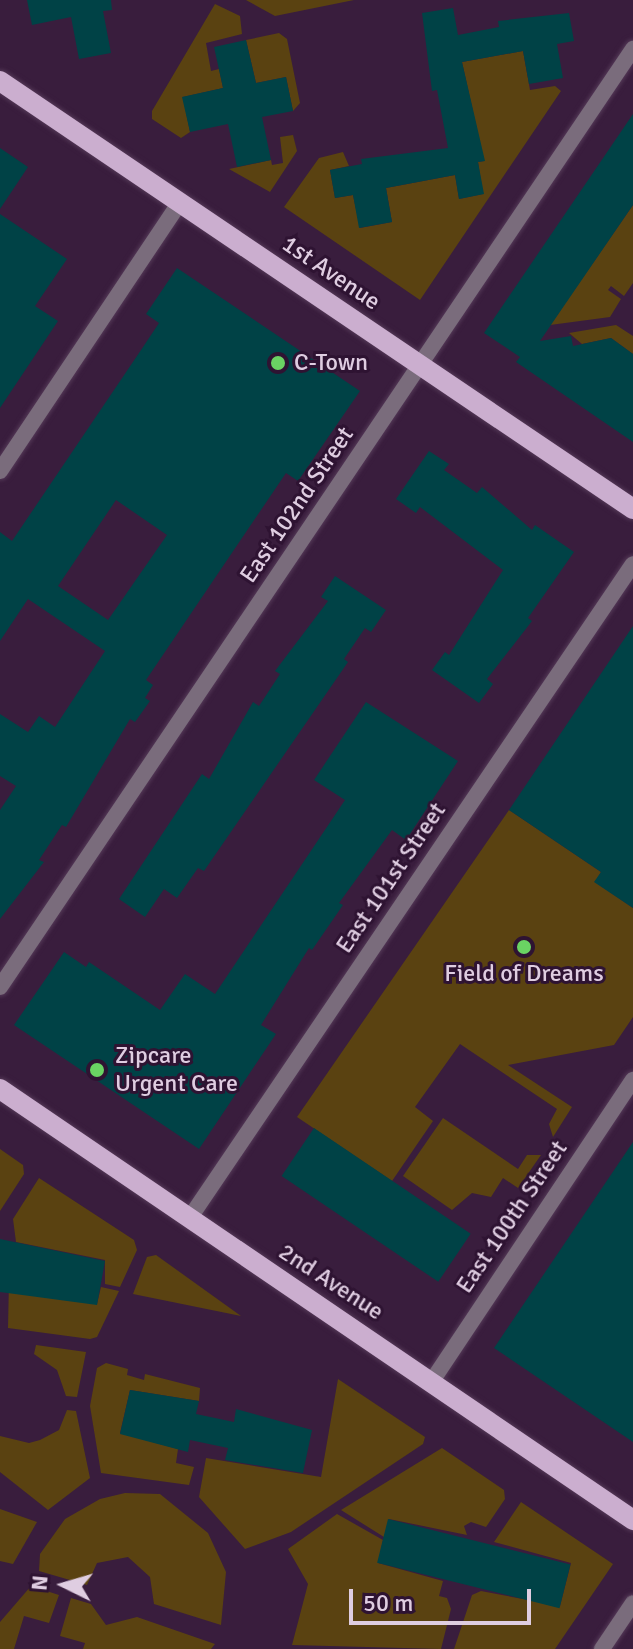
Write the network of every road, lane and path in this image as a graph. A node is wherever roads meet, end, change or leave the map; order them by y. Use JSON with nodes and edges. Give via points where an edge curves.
{"nodes":[{"id":1,"x":633,"y":49,"type":"edge"},
{"id":2,"x":0,"y":81,"type":"edge"},
{"id":3,"x":180,"y":202,"type":"junction"},
{"id":4,"x":421,"y":364,"type":"junction"},
{"id":5,"x":0,"y":471,"type":"edge"},
{"id":6,"x":633,"y":509,"type":"edge"},
{"id":7,"x":633,"y":564,"type":"edge"},
{"id":8,"x":0,"y":987,"type":"edge"},
{"id":9,"x":633,"y":1080,"type":"edge"},
{"id":10,"x":0,"y":1089,"type":"edge"},
{"id":11,"x":189,"y":1219,"type":"junction"},
{"id":12,"x":432,"y":1381,"type":"junction"},
{"id":13,"x":633,"y":1520,"type":"edge"},
{"id":14,"x":633,"y":1603,"type":"edge"},
{"id":15,"x":602,"y":1649,"type":"edge"}],
"edges":[{"from":1,"to":4,"type":"street","name":"East 102nd Street"},
{"from":2,"to":3,"type":"main road","name":"1st Avenue"},
{"from":3,"to":4,"type":"main road","name":"1st Avenue"},
{"from":3,"to":5,"type":"street"},
{"from":4,"to":6,"type":"main road","name":"1st Avenue"},
{"from":4,"to":8,"type":"street","name":"East 102nd Street"},
{"from":7,"to":11,"type":"street","name":"East 101st Street"},
{"from":9,"to":12,"type":"street","name":"East 100th Street"},
{"from":10,"to":11,"type":"main road","name":"2nd Avenue"},
{"from":11,"to":12,"type":"main road","name":"2nd Avenue"},
{"from":12,"to":13,"type":"main road","name":"2nd Avenue"},
{"from":14,"to":15,"type":"street"}]}
